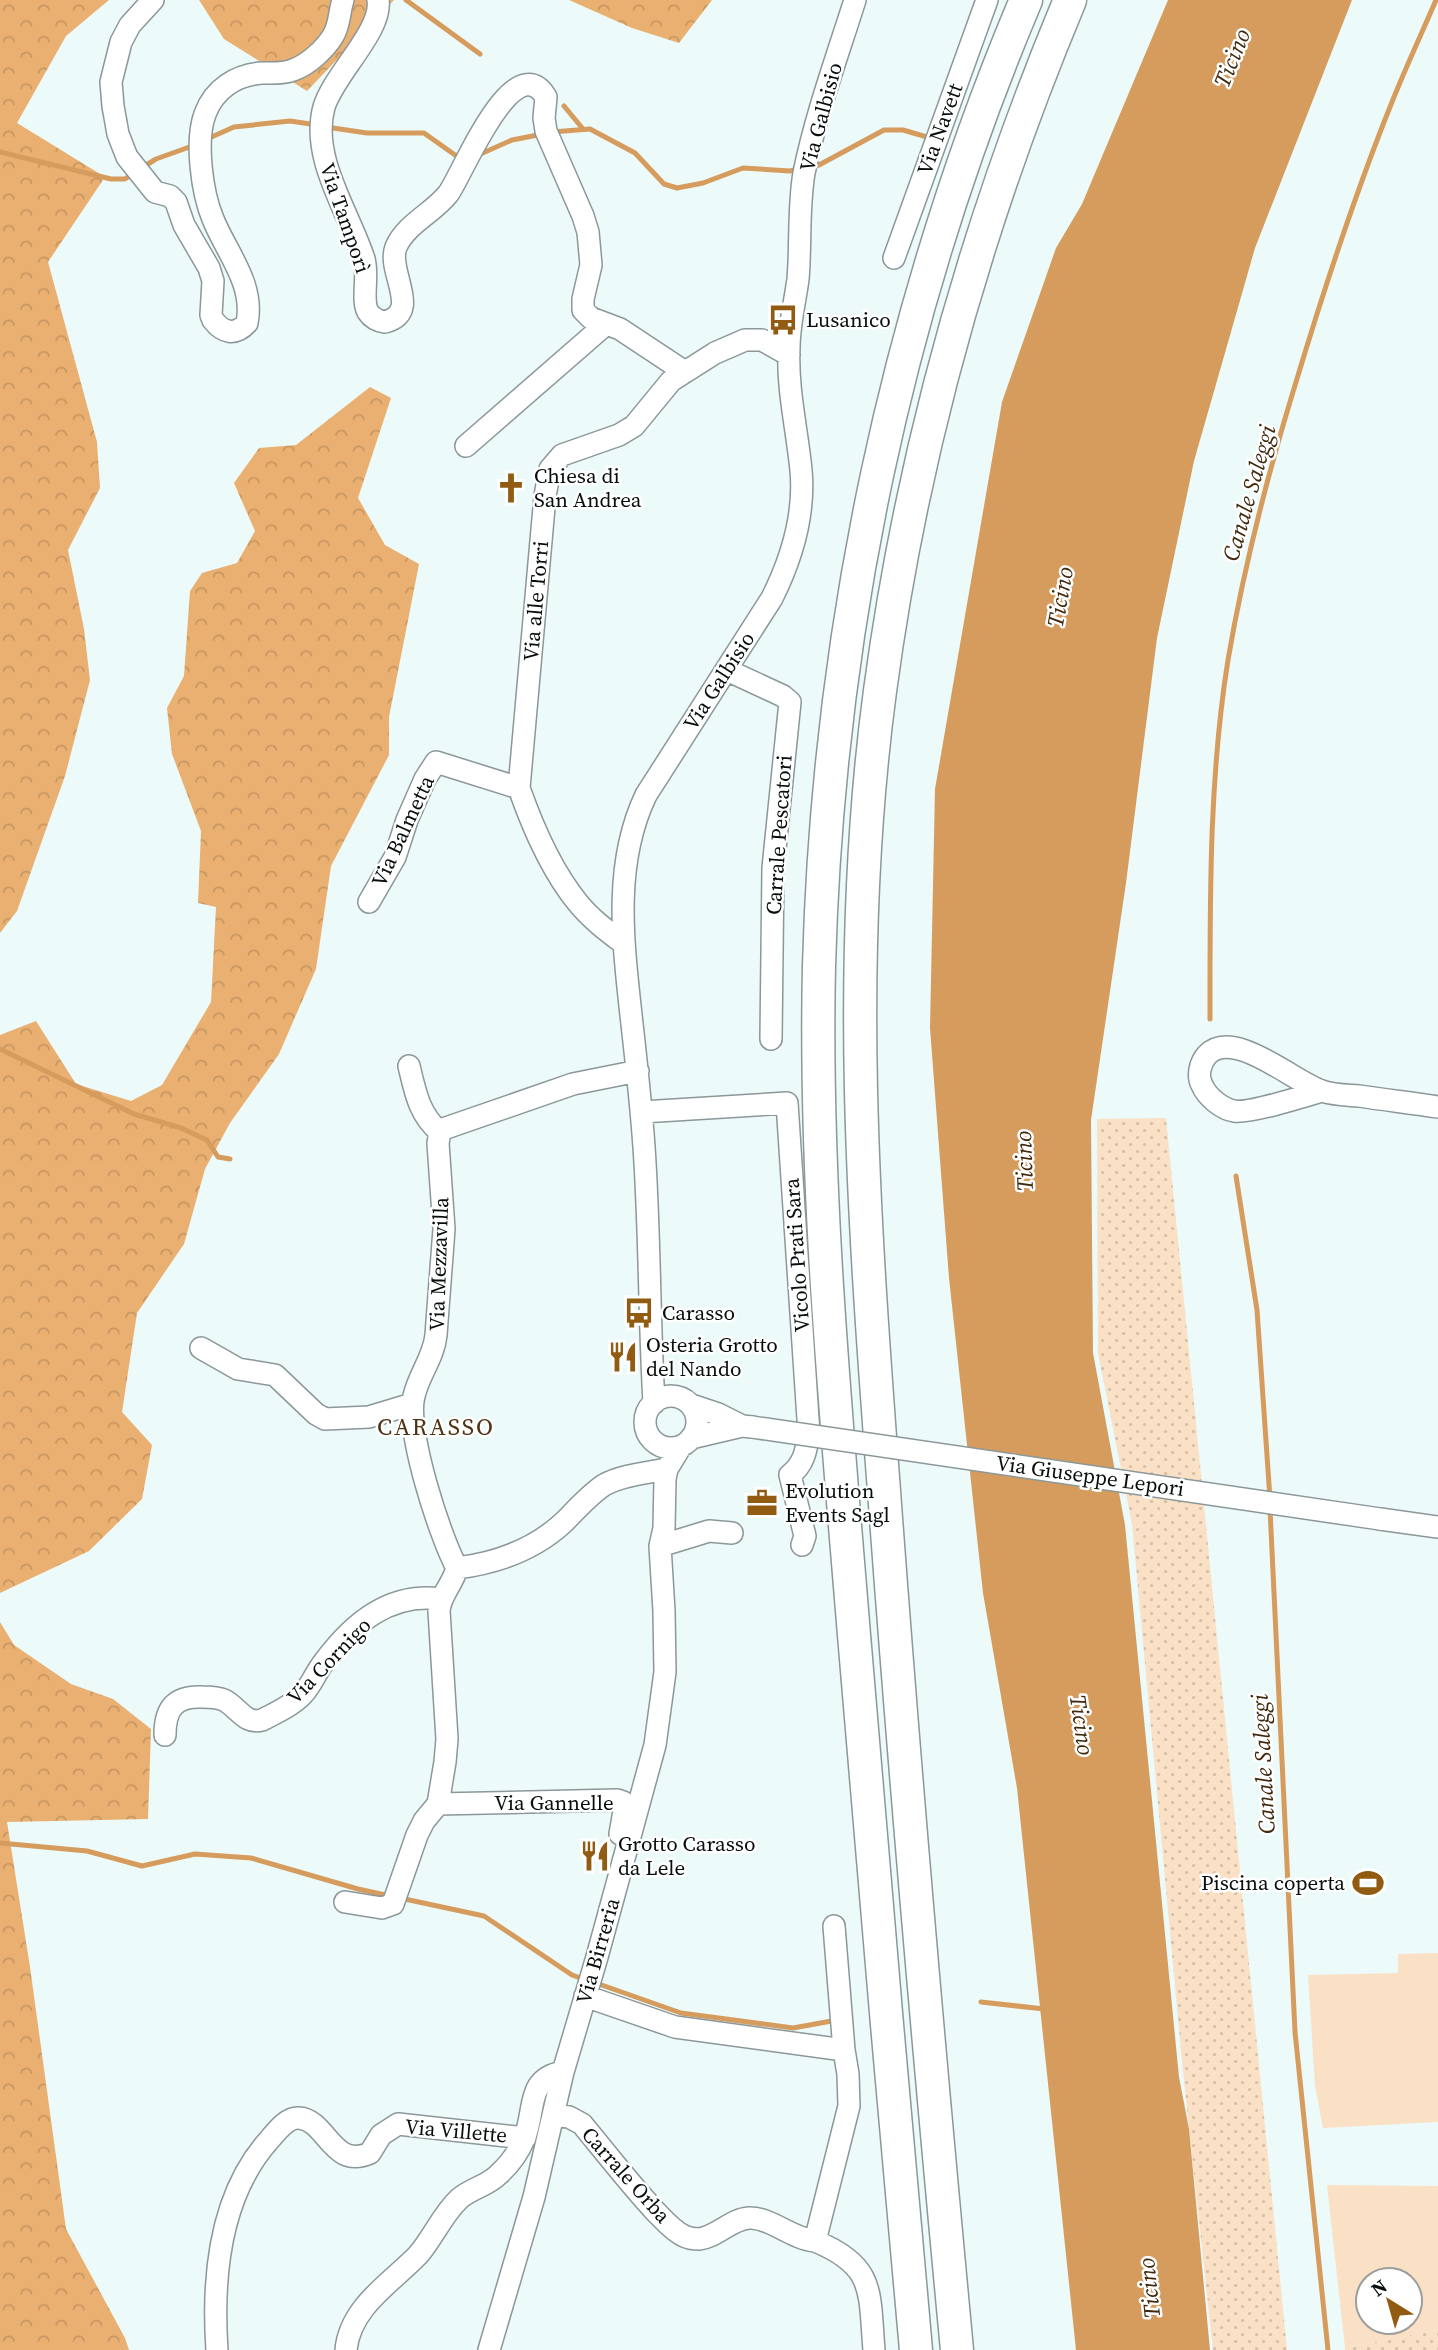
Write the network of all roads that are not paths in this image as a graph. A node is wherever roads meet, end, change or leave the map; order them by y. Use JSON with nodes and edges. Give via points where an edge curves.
{"nodes":[{"id":1,"x":153,"y":0,"type":"edge"},
{"id":2,"x":343,"y":0,"type":"edge"},
{"id":3,"x":378,"y":0,"type":"edge"},
{"id":4,"x":855,"y":0,"type":"edge"},
{"id":5,"x":987,"y":0,"type":"edge"},
{"id":6,"x":1026,"y":0,"type":"edge"},
{"id":7,"x":1070,"y":0,"type":"edge"},
{"id":8,"x":894,"y":258,"type":"dead end"},
{"id":9,"x":606,"y":324,"type":"junction"},
{"id":10,"x":789,"y":355,"type":"junction"},
{"id":11,"x":685,"y":372,"type":"junction"},
{"id":12,"x":466,"y":446,"type":"dead end"},
{"id":13,"x":727,"y":670,"type":"junction"},
{"id":14,"x":519,"y":788,"type":"junction"},
{"id":15,"x":369,"y":902,"type":"dead end"},
{"id":16,"x":623,"y":943,"type":"junction"},
{"id":17,"x":771,"y":1039,"type":"dead end"},
{"id":18,"x":409,"y":1066,"type":"dead end"},
{"id":19,"x":638,"y":1071,"type":"junction"},
{"id":20,"x":1322,"y":1091,"type":"junction"},
{"id":21,"x":1438,"y":1107,"type":"edge"},
{"id":22,"x":642,"y":1112,"type":"junction"},
{"id":23,"x":440,"y":1132,"type":"junction"},
{"id":24,"x":201,"y":1348,"type":"dead end"},
{"id":25,"x":653,"y":1365,"type":"junction"},
{"id":26,"x":683,"y":1401,"type":"junction"},
{"id":27,"x":654,"y":1403,"type":"junction"},
{"id":28,"x":412,"y":1404,"type":"junction"},
{"id":29,"x":747,"y":1426,"type":"junction"},
{"id":30,"x":654,"y":1442,"type":"junction"},
{"id":31,"x":686,"y":1442,"type":"junction"},
{"id":32,"x":658,"y":1471,"type":"junction"},
{"id":33,"x":1438,"y":1527,"type":"edge"},
{"id":34,"x":732,"y":1533,"type":"dead end"},
{"id":35,"x":802,"y":1545,"type":"dead end"},
{"id":36,"x":660,"y":1546,"type":"junction"},
{"id":37,"x":457,"y":1568,"type":"junction"},
{"id":38,"x":441,"y":1599,"type":"junction"},
{"id":39,"x":165,"y":1735,"type":"dead end"},
{"id":40,"x":438,"y":1804,"type":"junction"},
{"id":41,"x":628,"y":1844,"type":"junction"},
{"id":42,"x":345,"y":1902,"type":"dead end"},
{"id":43,"x":834,"y":1926,"type":"dead end"},
{"id":44,"x":586,"y":1993,"type":"junction"},
{"id":45,"x":844,"y":2050,"type":"junction"},
{"id":46,"x":563,"y":2072,"type":"junction"},
{"id":47,"x":553,"y":2115,"type":"junction"},
{"id":48,"x":525,"y":2138,"type":"junction"},
{"id":49,"x":815,"y":2241,"type":"junction"},
{"id":50,"x":217,"y":2350,"type":"edge"},
{"id":51,"x":346,"y":2350,"type":"edge"},
{"id":52,"x":488,"y":2350,"type":"edge"},
{"id":53,"x":874,"y":2350,"type":"edge"},
{"id":54,"x":916,"y":2350,"type":"edge"},
{"id":55,"x":957,"y":2350,"type":"edge"}],
"edges":[{"from":1,"to":2,"type":"street","via":[[121,42],[111,82],[118,134],[137,172],[155,192],[170,196],[178,206],[212,274],[213,320],[226,331],[239,331],[247,323],[248,304],[238,267],[209,208],[202,123],[210,103],[229,83],[248,75],[296,69],[311,60],[337,29]]},
{"from":3,"to":9,"type":"street","name":"Via Tamporì","via":[[376,19],[333,86],[321,127],[326,164],[364,259],[364,300],[373,318],[391,320],[403,308],[394,258],[400,240],[448,194],[498,107],[525,86],[546,97],[548,135],[588,232],[591,265],[583,310]]},
{"from":4,"to":10,"type":"street","name":"Via Galbisio","via":[[805,169]]},
{"from":5,"to":8,"type":"street","name":"Via Navett"},
{"from":6,"to":54,"type":"highway","via":[[985,100],[940,231],[885,435],[843,664],[823,876],[819,1048],[827,1265],[874,1884]]},
{"from":7,"to":55,"type":"highway","via":[[1002,174],[927,431],[888,633],[863,869],[859,1046],[865,1230]]},
{"from":9,"to":11,"type":"street","name":"Via Tamporì"},
{"from":9,"to":12,"type":"street"},
{"from":10,"to":11,"type":"street","name":"Via alle Torri","via":[[761,340],[745,341]]},
{"from":10,"to":13,"type":"street","name":"Via Galbisio","via":[[801,472],[797,529],[781,580]]},
{"from":11,"to":14,"type":"street","name":"Via alle Torri","via":[[671,381],[634,426],[562,456],[550,469]]},
{"from":13,"to":16,"type":"street","name":"Via Galbisio","via":[[661,769],[633,824],[625,874]]},
{"from":13,"to":17,"type":"street","name":"Carrale Pescatori","via":[[790,702],[773,868]]},
{"from":14,"to":15,"type":"street","name":"Via Balmetta","via":[[436,762],[407,820],[395,857]]},
{"from":14,"to":16,"type":"street","name":"Via alle Torri","via":[[533,827],[564,885],[599,925]]},
{"from":16,"to":19,"type":"street","name":"Via Galbisio"},
{"from":18,"to":23,"type":"street","via":[[422,1110]]},
{"from":19,"to":22,"type":"street","name":"Via Galbisio"},
{"from":19,"to":23,"type":"street","via":[[573,1084]]},
{"from":20,"to":20,"type":"street","via":[[1234,1047],[1212,1051],[1200,1070],[1206,1092],[1221,1106],[1237,1112]]},
{"from":20,"to":21,"type":"street"},
{"from":22,"to":25,"type":"street","name":"Via Galbisio"},
{"from":22,"to":35,"type":"street","name":"Vicolo Prati Sara","via":[[788,1103],[809,1434],[803,1460],[790,1475],[805,1536]]},
{"from":23,"to":28,"type":"street","name":"Via Mezzavilla","via":[[444,1229],[435,1342]]},
{"from":24,"to":28,"type":"street","via":[[238,1369],[275,1375],[325,1419],[369,1417]]},
{"from":25,"to":26,"type":"street"},
{"from":25,"to":27,"type":"street","name":"Via Galbisio"},
{"from":26,"to":27,"type":"street","via":[[662,1398]]},
{"from":26,"to":29,"type":"street","name":"Via Giuseppe Lepori"},
{"from":26,"to":31,"type":"street","via":[[696,1418]]},
{"from":27,"to":30,"type":"street","via":[[645,1422]]},
{"from":28,"to":37,"type":"street","name":"Via Mezzavilla","via":[[424,1472],[445,1544]]},
{"from":29,"to":31,"type":"street","name":"Via Giuseppe Lepori"},
{"from":29,"to":33,"type":"street","name":"Via Giuseppe Lepori","bridge":true},
{"from":30,"to":31,"type":"street","via":[[667,1448]]},
{"from":30,"to":32,"type":"street","name":"Via Birreria"},
{"from":31,"to":32,"type":"street","name":"Via Birreria"},
{"from":32,"to":36,"type":"street","name":"Via Birreria","via":[[664,1528]]},
{"from":32,"to":37,"type":"street","via":[[603,1486],[528,1548]]},
{"from":34,"to":36,"type":"street","via":[[709,1531]]},
{"from":36,"to":41,"type":"street","name":"Via Birreria","via":[[665,1642],[661,1712]]},
{"from":37,"to":38,"type":"street"},
{"from":38,"to":39,"type":"street","name":"Via Cornigo","via":[[400,1600],[375,1612],[333,1651],[301,1696],[262,1720],[249,1720],[219,1698],[185,1697],[167,1716]]},
{"from":38,"to":40,"type":"street","via":[[447,1739]]},
{"from":40,"to":41,"type":"street","name":"Via Gannelle","via":[[620,1801],[625,1805],[620,1834]]},
{"from":40,"to":42,"type":"street","via":[[417,1835],[391,1906]]},
{"from":41,"to":44,"type":"street","name":"Via Birreria"},
{"from":43,"to":45,"type":"street"},
{"from":44,"to":45,"type":"street","via":[[675,2027]]},
{"from":44,"to":46,"type":"street","name":"Via Birreria"},
{"from":45,"to":49,"type":"street","via":[[849,2106]]},
{"from":46,"to":47,"type":"street","name":"Via Birreria"},
{"from":46,"to":48,"type":"street","name":"Via Villette","via":[[539,2083]]},
{"from":47,"to":49,"type":"street","name":"Carrale Orba","via":[[582,2124],[640,2195],[685,2237],[700,2239],[750,2218]]},
{"from":47,"to":52,"type":"street","name":"Via Birreria","via":[[534,2197]]},
{"from":48,"to":50,"type":"street","name":"Via Villette","via":[[398,2124],[386,2130],[370,2153],[352,2156],[337,2150],[303,2119],[289,2121],[252,2161],[234,2196],[214,2302]]},
{"from":48,"to":51,"type":"street","via":[[499,2175],[461,2197],[419,2254],[372,2297],[356,2321]]},
{"from":49,"to":53,"type":"street","name":"Carrale Orba","via":[[848,2258],[862,2273],[869,2292]]}]}
